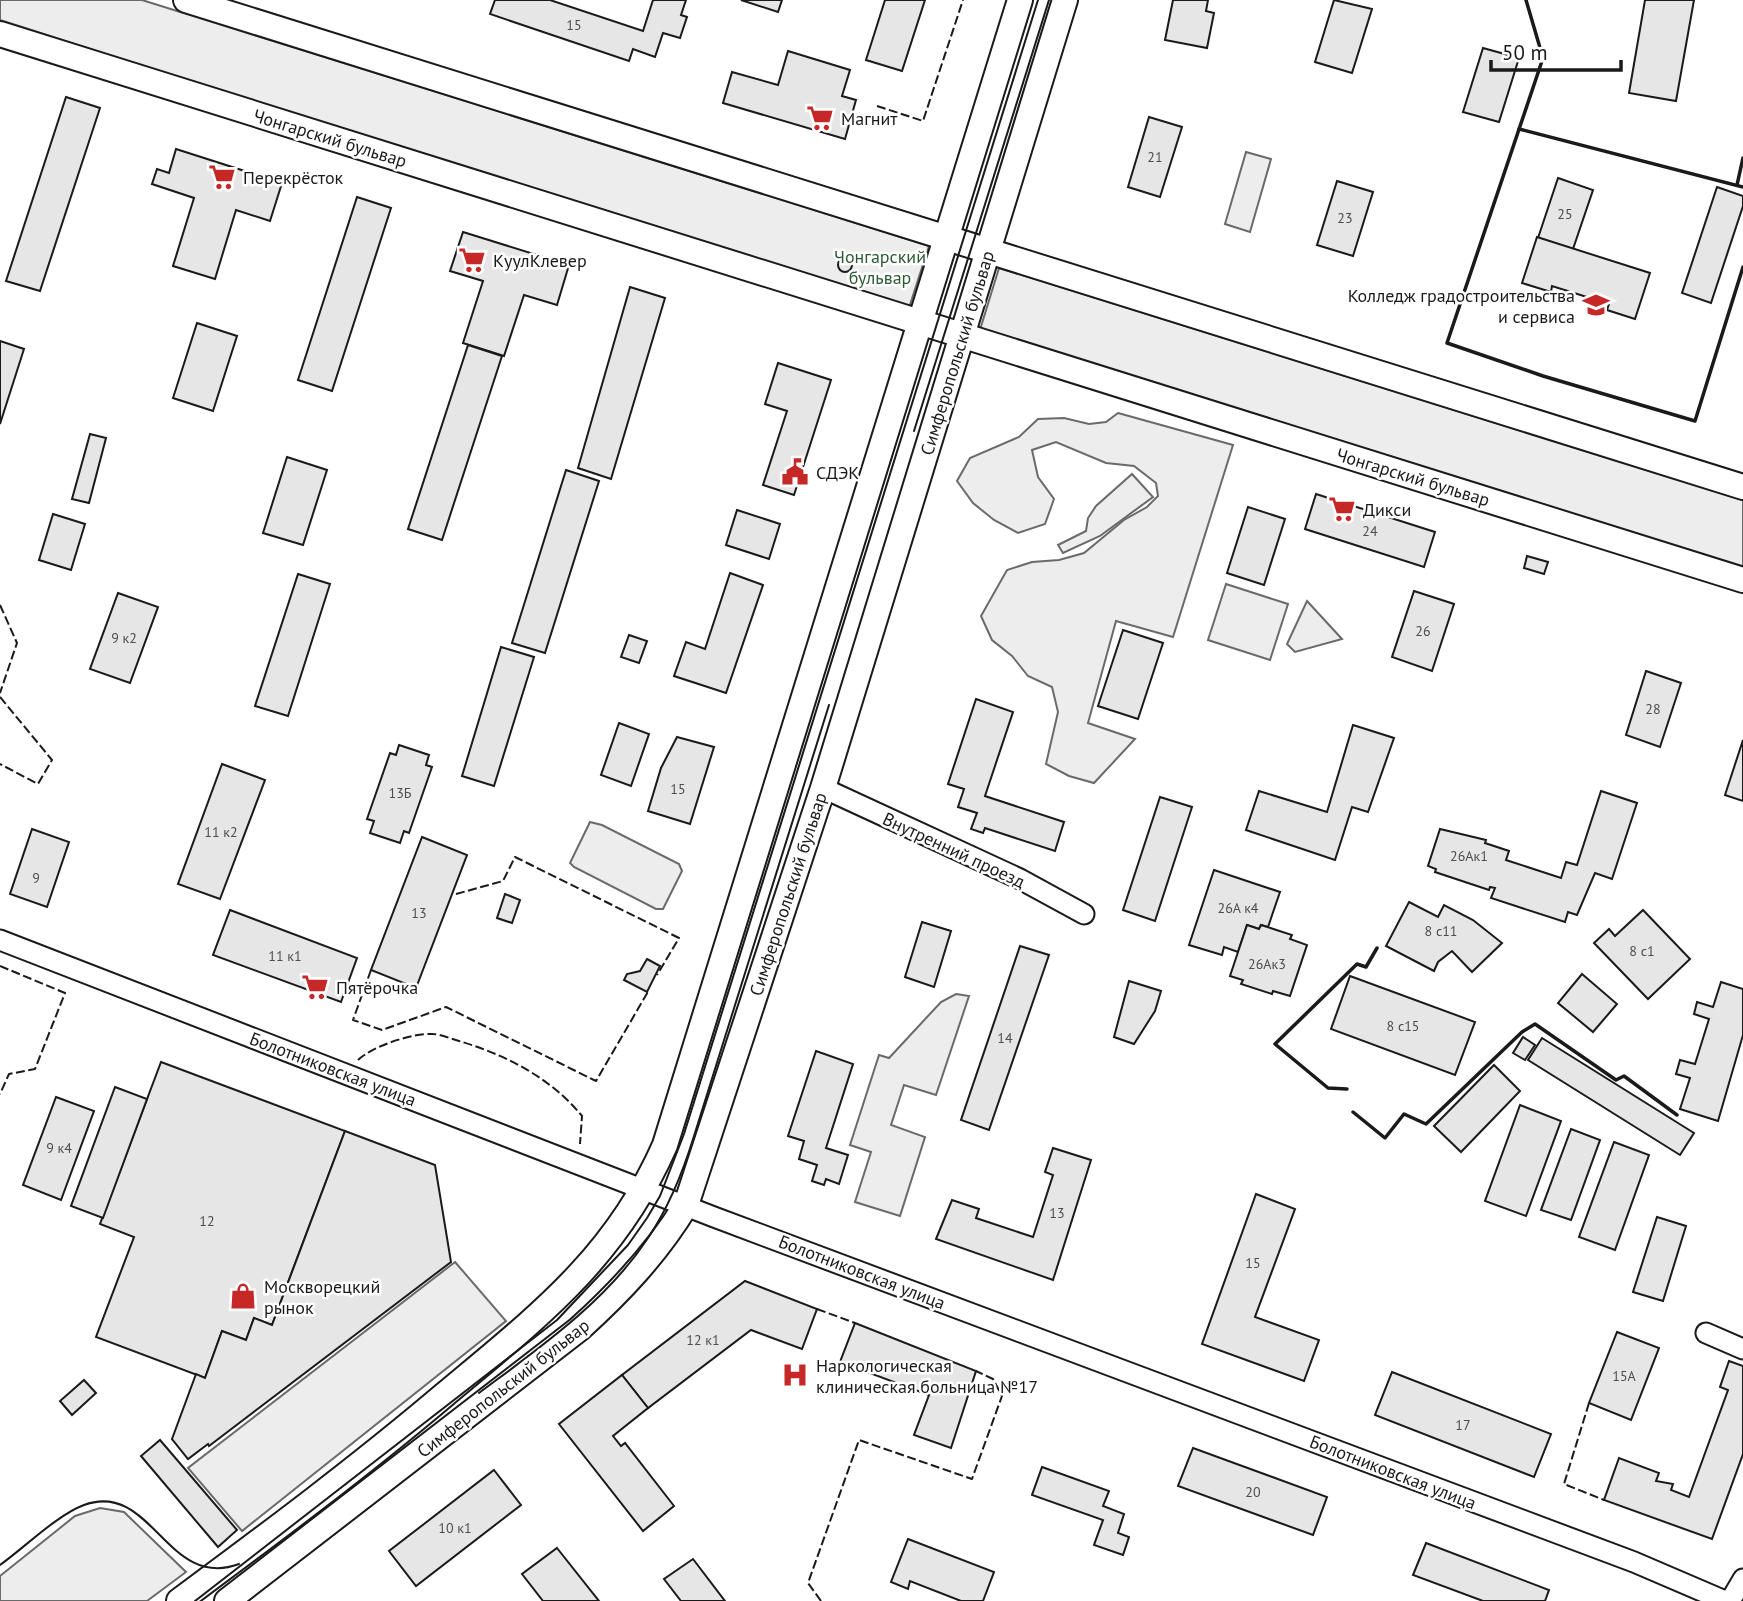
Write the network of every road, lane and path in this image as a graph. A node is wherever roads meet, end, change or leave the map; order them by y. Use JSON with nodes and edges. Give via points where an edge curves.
{"nodes":[{"id":1,"x":187,"y":0,"type":"edge"},
{"id":2,"x":1020,"y":0,"type":"edge"},
{"id":3,"x":1065,"y":0,"type":"edge"},
{"id":4,"x":0,"y":34,"type":"edge"},
{"id":5,"x":948,"y":236,"type":"junction"},
{"id":6,"x":989,"y":249,"type":"junction"},
{"id":7,"x":921,"y":323,"type":"junction"},
{"id":8,"x":963,"y":337,"type":"junction"},
{"id":9,"x":1743,"y":486,"type":"edge"},
{"id":10,"x":1743,"y":580,"type":"edge"},
{"id":11,"x":822,"y":788,"type":"junction"},
{"id":12,"x":1084,"y":914,"type":"dead end"},
{"id":13,"x":0,"y":940,"type":"edge"},
{"id":14,"x":645,"y":1190,"type":"junction"},
{"id":15,"x":686,"y":1205,"type":"junction"},
{"id":16,"x":1706,"y":1333,"type":"dead end"},
{"id":17,"x":1743,"y":1349,"type":"edge"},
{"id":18,"x":1743,"y":1579,"type":"edge"},
{"id":19,"x":179,"y":1601,"type":"edge"},
{"id":20,"x":227,"y":1601,"type":"edge"},
{"id":21,"x":1727,"y":1601,"type":"edge"}],
"edges":[{"from":1,"to":5,"type":"main road"},
{"from":2,"to":5,"type":"main road","name":"Симферопольский бульвар"},
{"from":3,"to":6,"type":"main road","name":"Симферопольский бульвар"},
{"from":4,"to":7,"type":"main road","name":"Чонгарский бульвар"},
{"from":5,"to":6,"type":"main road"},
{"from":5,"to":7,"type":"main road","name":"Симферопольский бульвар"},
{"from":6,"to":8,"type":"main road","name":"Симферопольский бульвар"},
{"from":6,"to":9,"type":"main road"},
{"from":7,"to":8,"type":"main road","name":"Чонгарский бульвар"},
{"from":7,"to":14,"type":"main road","name":"Симферопольский бульвар","via":[[666,1145]]},
{"from":8,"to":10,"type":"main road","name":"Чонгарский бульвар"},
{"from":8,"to":11,"type":"main road","name":"Симферопольский бульвар"},
{"from":11,"to":12,"type":"street","name":"Внутренний проезд","via":[[1020,879]]},
{"from":11,"to":15,"type":"main road","name":"Симферопольский бульвар"},
{"from":13,"to":14,"type":"street","name":"Болотниковская улица"},
{"from":14,"to":15,"type":"street","name":"Болотниковская улица"},
{"from":14,"to":19,"type":"main road","name":"Симферопольский бульвар","via":[[597,1257],[525,1328],[400,1433]]},
{"from":15,"to":20,"type":"main road","name":"Симферопольский бульвар","via":[[622,1289],[579,1329]]},
{"from":15,"to":21,"type":"street","name":"Болотниковская улица"},
{"from":16,"to":17,"type":"street"},
{"from":18,"to":21,"type":"street"}]}
